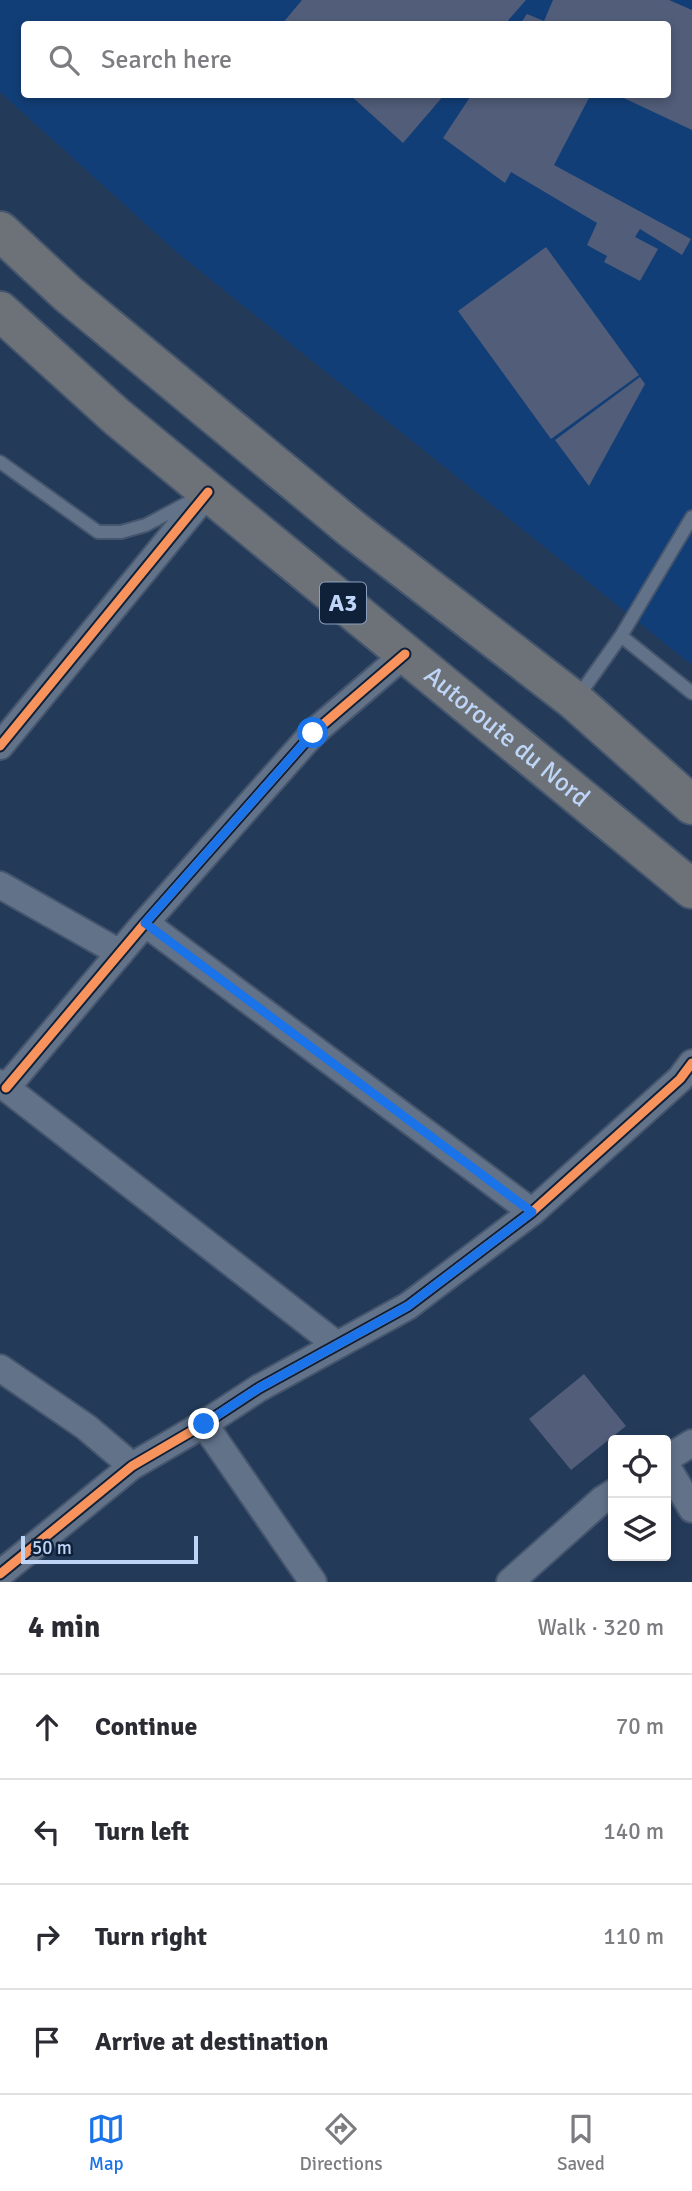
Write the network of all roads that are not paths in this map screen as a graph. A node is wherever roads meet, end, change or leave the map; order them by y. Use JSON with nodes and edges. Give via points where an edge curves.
{"nodes":[{"id":1,"x":0,"y":230,"type":"edge"},
{"id":2,"x":0,"y":311,"type":"edge"},
{"id":3,"x":0,"y":462,"type":"edge"},
{"id":4,"x":208,"y":492,"type":"junction"},
{"id":5,"x":692,"y":517,"type":"edge"},
{"id":6,"x":621,"y":636,"type":"junction"},
{"id":7,"x":405,"y":654,"type":"junction"},
{"id":8,"x":692,"y":692,"type":"edge"},
{"id":9,"x":575,"y":701,"type":"junction"},
{"id":10,"x":0,"y":746,"type":"edge"},
{"id":11,"x":692,"y":805,"type":"edge"},
{"id":12,"x":0,"y":885,"type":"edge"},
{"id":13,"x":692,"y":889,"type":"edge"},
{"id":14,"x":145,"y":923,"type":"junction"},
{"id":15,"x":120,"y":953,"type":"junction"},
{"id":16,"x":692,"y":1063,"type":"edge"},
{"id":17,"x":3,"y":1086,"type":"edge"},
{"id":18,"x":532,"y":1212,"type":"junction"},
{"id":19,"x":337,"y":1345,"type":"junction"},
{"id":20,"x":0,"y":1368,"type":"edge"},
{"id":21,"x":204,"y":1424,"type":"junction"},
{"id":22,"x":692,"y":1443,"type":"edge"},
{"id":23,"x":671,"y":1456,"type":"edge"},
{"id":24,"x":132,"y":1466,"type":"junction"},
{"id":25,"x":671,"y":1473,"type":"edge"},
{"id":26,"x":608,"y":1496,"type":"edge"},
{"id":27,"x":692,"y":1509,"type":"edge"},
{"id":28,"x":0,"y":1574,"type":"edge"},
{"id":29,"x":313,"y":1582,"type":"edge"},
{"id":30,"x":510,"y":1582,"type":"edge"}],
"edges":[{"from":1,"to":9,"type":"highway","number":"A3","via":[[68,293],[352,529]]},
{"from":2,"to":4,"type":"highway","name":"Autoroute du Nord","number":"A3","via":[[117,418]]},
{"from":3,"to":4,"type":"lane","via":[[99,533],[146,525]]},
{"from":4,"to":7,"type":"highway","name":"Autoroute du Nord","number":"A3"},
{"from":4,"to":10,"type":"street"},
{"from":5,"to":6,"type":"lane"},
{"from":6,"to":8,"type":"lane"},
{"from":6,"to":9,"type":"lane"},
{"from":7,"to":13,"type":"highway","name":"Autoroute du Nord","number":"A3"},
{"from":7,"to":14,"type":"street","via":[[313,733]]},
{"from":9,"to":11,"type":"highway","number":"A3"},
{"from":12,"to":15,"type":"street"},
{"from":14,"to":15,"type":"street"},
{"from":14,"to":18,"type":"street"},
{"from":15,"to":17,"type":"street"},
{"from":16,"to":18,"type":"street","via":[[680,1079]]},
{"from":17,"to":19,"type":"street"},
{"from":18,"to":19,"type":"street","via":[[408,1306]]},
{"from":19,"to":21,"type":"street"},
{"from":20,"to":24,"type":"street","via":[[86,1427]]},
{"from":21,"to":24,"type":"street"},
{"from":21,"to":29,"type":"street"},
{"from":22,"to":23,"type":"street"},
{"from":24,"to":28,"type":"street"},
{"from":25,"to":27,"type":"street"},
{"from":26,"to":30,"type":"street"}]}
